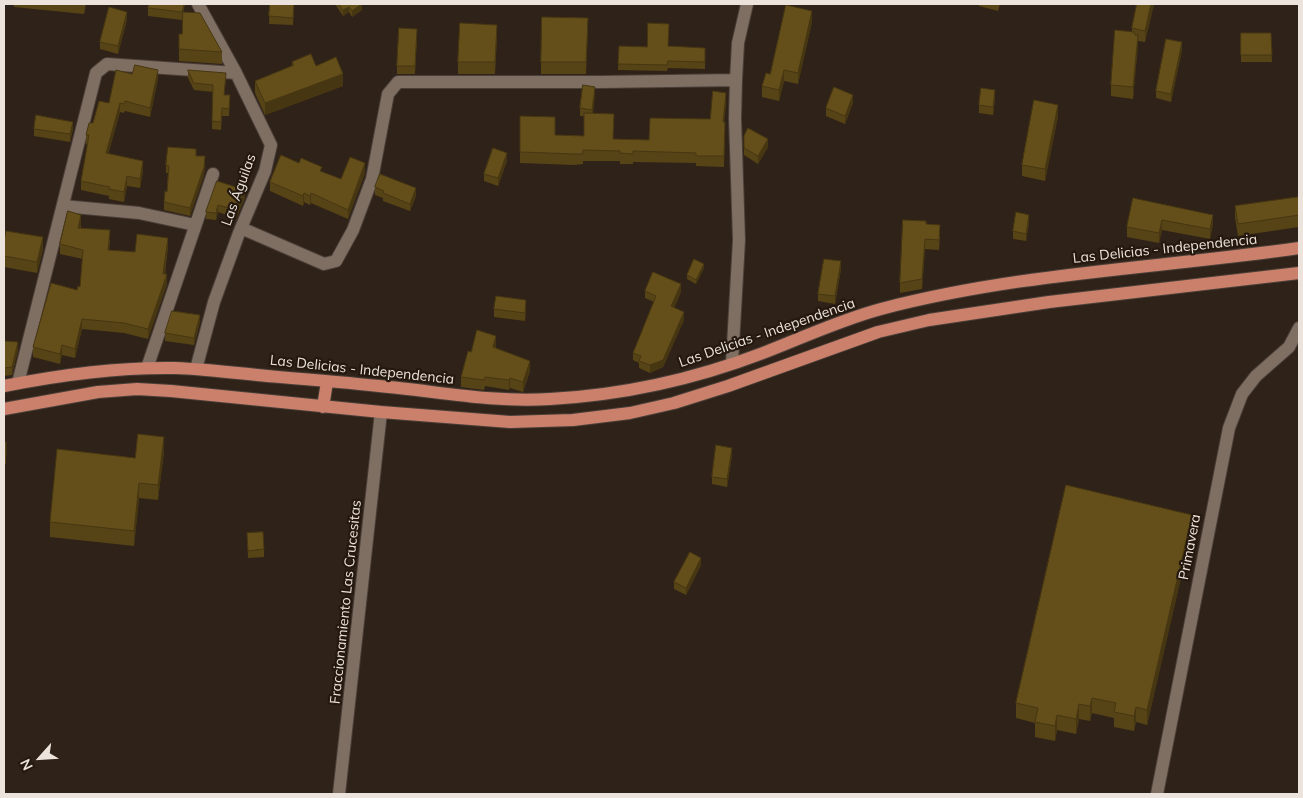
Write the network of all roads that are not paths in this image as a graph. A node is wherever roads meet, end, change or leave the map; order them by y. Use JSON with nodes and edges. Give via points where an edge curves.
{"nodes":[{"id":1,"x":198,"y":4,"type":"edge"},
{"id":2,"x":747,"y":4,"type":"edge"},
{"id":3,"x":236,"y":73,"type":"junction"},
{"id":4,"x":736,"y":80,"type":"junction"},
{"id":5,"x":213,"y":174,"type":"dead end"},
{"id":6,"x":63,"y":206,"type":"junction"},
{"id":7,"x":195,"y":225,"type":"junction"},
{"id":8,"x":241,"y":228,"type":"junction"},
{"id":9,"x":1299,"y":248,"type":"edge"},
{"id":10,"x":1299,"y":273,"type":"edge"},
{"id":11,"x":1299,"y":328,"type":"edge"},
{"id":12,"x":732,"y":363,"type":"junction"},
{"id":13,"x":147,"y":368,"type":"junction"},
{"id":14,"x":196,"y":369,"type":"junction"},
{"id":15,"x":327,"y":382,"type":"junction"},
{"id":16,"x":18,"y":383,"type":"junction"},
{"id":17,"x":4,"y":386,"type":"edge"},
{"id":18,"x":323,"y":406,"type":"junction"},
{"id":19,"x":4,"y":409,"type":"edge"},
{"id":20,"x":381,"y":412,"type":"junction"},
{"id":21,"x":340,"y":794,"type":"edge"},
{"id":22,"x":1157,"y":794,"type":"edge"}],
"edges":[{"from":1,"to":3,"type":"street","name":"Las Águilas"},
{"from":2,"to":4,"type":"street","via":[[738,43]]},
{"from":3,"to":6,"type":"street","via":[[107,64],[96,73]]},
{"from":3,"to":8,"type":"street","name":"Las Águilas","via":[[271,145]]},
{"from":4,"to":8,"type":"street","via":[[398,82],[388,94],[372,179],[353,230],[336,261],[324,264]]},
{"from":4,"to":12,"type":"street","via":[[738,240]]},
{"from":5,"to":7,"type":"street"},
{"from":6,"to":7,"type":"street","via":[[139,213]]},
{"from":6,"to":16,"type":"street"},
{"from":7,"to":13,"type":"street"},
{"from":8,"to":14,"type":"street","name":"Las Águilas","via":[[214,302]]},
{"from":9,"to":12,"type":"main road","name":"Las Delicias - Independencia","via":[[1049,276],[927,298],[877,310]]},
{"from":10,"to":20,"type":"main road","via":[[1049,302],[929,320],[878,332],[728,386],[630,413],[573,420],[510,422]]},
{"from":11,"to":22,"type":"street","name":"Primavera","via":[[1289,347],[1256,376],[1242,394],[1229,428]]},
{"from":12,"to":15,"type":"main road","name":"Las Delicias - Independencia","via":[[672,382],[550,400],[493,399]]},
{"from":13,"to":14,"type":"main road","name":"Las Delicias - Independencia"},
{"from":13,"to":16,"type":"main road","name":"Las Delicias - Independencia"},
{"from":14,"to":15,"type":"main road","name":"Las Delicias - Independencia"},
{"from":15,"to":18,"type":"main road"},
{"from":16,"to":17,"type":"main road","name":"Las Delicias - Independencia"},
{"from":18,"to":19,"type":"main road","via":[[136,390],[98,392]]},
{"from":18,"to":20,"type":"main road"},
{"from":20,"to":21,"type":"street","name":"Fraccionamiento Las Crucesitas"}]}
